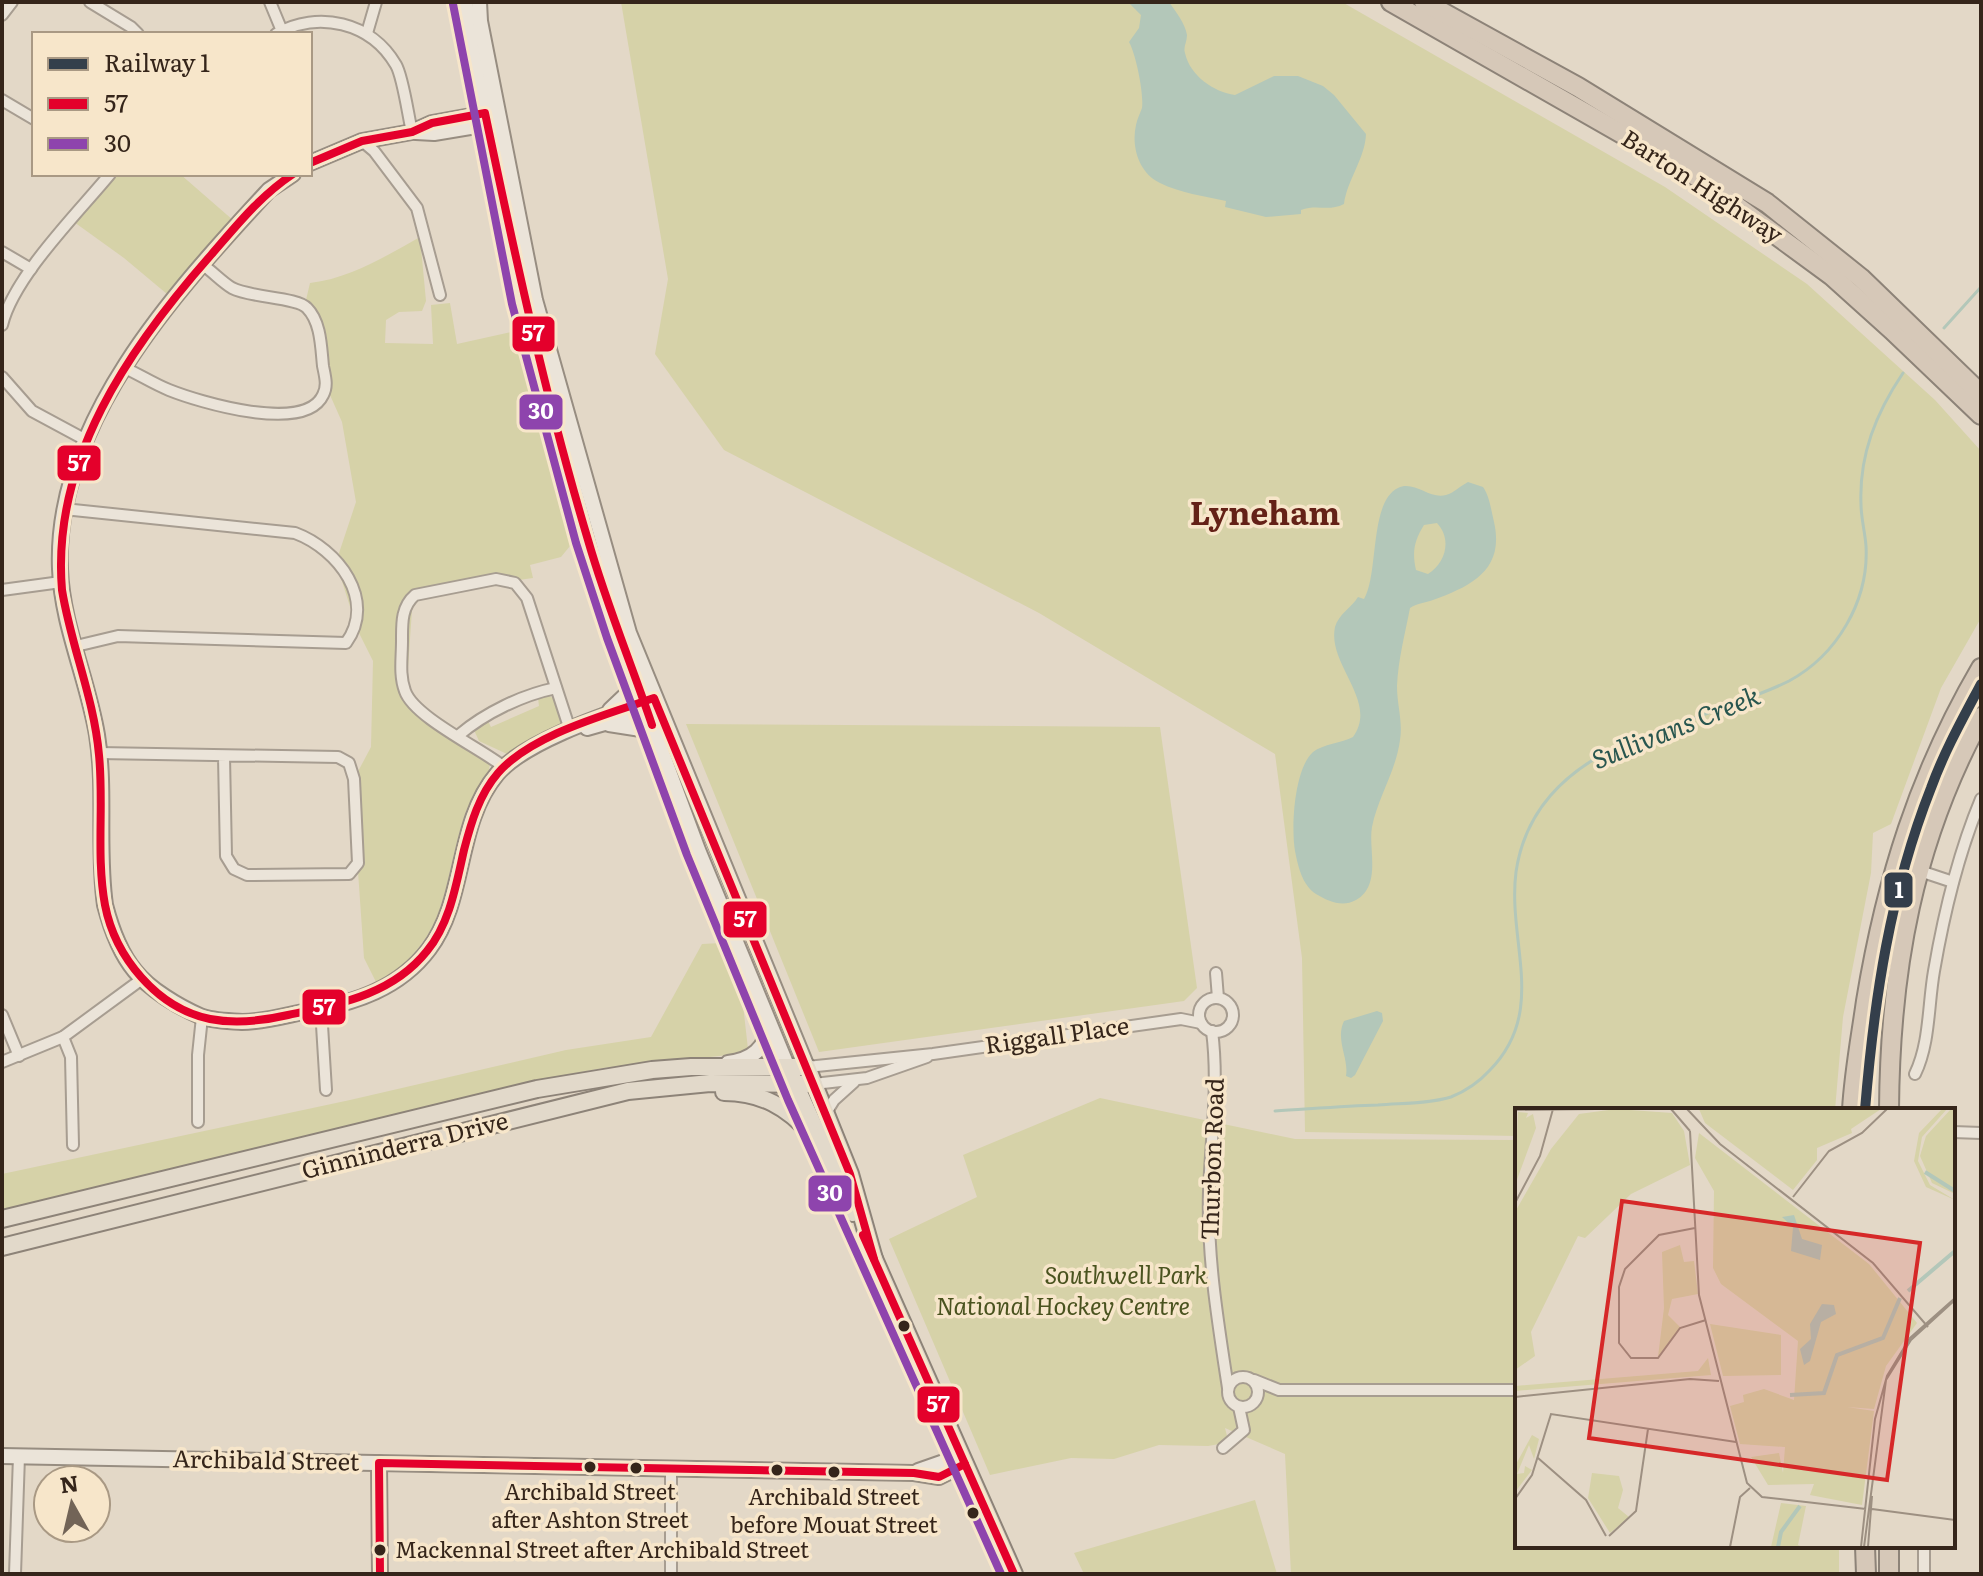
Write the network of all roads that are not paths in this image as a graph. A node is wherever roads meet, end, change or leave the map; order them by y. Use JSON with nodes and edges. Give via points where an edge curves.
{"nodes":[{"id":1,"x":12,"y":2,"type":"edge"},
{"id":2,"x":90,"y":2,"type":"edge"},
{"id":3,"x":270,"y":2,"type":"edge"},
{"id":4,"x":376,"y":2,"type":"edge"},
{"id":5,"x":465,"y":2,"type":"edge"},
{"id":6,"x":479,"y":2,"type":"edge"},
{"id":7,"x":1391,"y":2,"type":"edge"},
{"id":8,"x":1424,"y":2,"type":"edge"},
{"id":9,"x":2,"y":15,"type":"edge"},
{"id":10,"x":136,"y":32,"type":"edge"},
{"id":11,"x":279,"y":32,"type":"edge"},
{"id":12,"x":367,"y":33,"type":"junction"},
{"id":13,"x":2,"y":100,"type":"edge"},
{"id":14,"x":32,"y":118,"type":"edge"},
{"id":15,"x":492,"y":118,"type":"junction"},
{"id":16,"x":412,"y":132,"type":"junction"},
{"id":17,"x":362,"y":141,"type":"junction"},
{"id":18,"x":312,"y":162,"type":"edge"},
{"id":19,"x":108,"y":176,"type":"edge"},
{"id":20,"x":290,"y":176,"type":"edge"},
{"id":21,"x":2,"y":252,"type":"edge"},
{"id":22,"x":203,"y":265,"type":"junction"},
{"id":23,"x":31,"y":269,"type":"junction"},
{"id":24,"x":440,"y":295,"type":"dead end"},
{"id":25,"x":2,"y":325,"type":"edge"},
{"id":26,"x":125,"y":368,"type":"junction"},
{"id":27,"x":2,"y":377,"type":"edge"},
{"id":28,"x":1981,"y":394,"type":"edge"},
{"id":29,"x":1981,"y":415,"type":"edge"},
{"id":30,"x":84,"y":439,"type":"junction"},
{"id":31,"x":64,"y":509,"type":"junction"},
{"id":32,"x":61,"y":582,"type":"junction"},
{"id":33,"x":2,"y":590,"type":"edge"},
{"id":34,"x":76,"y":646,"type":"junction"},
{"id":35,"x":1981,"y":668,"type":"edge"},
{"id":36,"x":635,"y":677,"type":"junction"},
{"id":37,"x":556,"y":688,"type":"junction"},
{"id":38,"x":651,"y":704,"type":"junction"},
{"id":39,"x":1981,"y":717,"type":"edge"},
{"id":40,"x":606,"y":719,"type":"junction"},
{"id":41,"x":570,"y":730,"type":"junction"},
{"id":42,"x":459,"y":735,"type":"junction"},
{"id":43,"x":659,"y":745,"type":"junction"},
{"id":44,"x":99,"y":753,"type":"junction"},
{"id":45,"x":224,"y":757,"type":"junction"},
{"id":46,"x":504,"y":767,"type":"junction"},
{"id":47,"x":1981,"y":799,"type":"edge"},
{"id":48,"x":1917,"y":870,"type":"junction"},
{"id":49,"x":1953,"y":882,"type":"junction"},
{"id":50,"x":1216,"y":973,"type":"dead end"},
{"id":51,"x":138,"y":974,"type":"junction"},
{"id":52,"x":1218,"y":998,"type":"junction"},
{"id":53,"x":1201,"y":1007,"type":"junction"},
{"id":54,"x":321,"y":1009,"type":"junction"},
{"id":55,"x":2,"y":1015,"type":"edge"},
{"id":56,"x":202,"y":1017,"type":"junction"},
{"id":57,"x":1181,"y":1019,"type":"junction"},
{"id":58,"x":769,"y":1022,"type":"junction"},
{"id":59,"x":1201,"y":1023,"type":"junction"},
{"id":60,"x":1224,"y":1029,"type":"junction"},
{"id":61,"x":1212,"y":1031,"type":"junction"},
{"id":62,"x":63,"y":1037,"type":"junction"},
{"id":63,"x":933,"y":1054,"type":"junction"},
{"id":64,"x":19,"y":1056,"type":"junction"},
{"id":65,"x":2,"y":1062,"type":"edge"},
{"id":66,"x":1216,"y":1064,"type":"junction"},
{"id":67,"x":691,"y":1067,"type":"junction"},
{"id":68,"x":807,"y":1067,"type":"junction"},
{"id":69,"x":1915,"y":1074,"type":"dead end"},
{"id":70,"x":791,"y":1075,"type":"junction"},
{"id":71,"x":855,"y":1081,"type":"junction"},
{"id":72,"x":814,"y":1084,"type":"junction"},
{"id":73,"x":326,"y":1090,"type":"dead end"},
{"id":74,"x":567,"y":1105,"type":"junction"},
{"id":75,"x":1852,"y":1108,"type":"edge"},
{"id":76,"x":1889,"y":1108,"type":"edge"},
{"id":77,"x":826,"y":1113,"type":"junction"},
{"id":78,"x":198,"y":1122,"type":"dead end"},
{"id":79,"x":1975,"y":1133,"type":"edge"},
{"id":80,"x":1955,"y":1134,"type":"edge"},
{"id":81,"x":73,"y":1145,"type":"dead end"},
{"id":82,"x":822,"y":1147,"type":"junction"},
{"id":83,"x":2,"y":1219,"type":"edge"},
{"id":84,"x":2,"y":1247,"type":"edge"},
{"id":85,"x":874,"y":1259,"type":"junction"},
{"id":86,"x":1222,"y":1348,"type":"junction"},
{"id":87,"x":1242,"y":1377,"type":"junction"},
{"id":88,"x":1254,"y":1380,"type":"junction"},
{"id":89,"x":1228,"y":1388,"type":"junction"},
{"id":90,"x":1279,"y":1390,"type":"junction"},
{"id":91,"x":1515,"y":1390,"type":"edge"},
{"id":92,"x":1255,"y":1402,"type":"junction"},
{"id":93,"x":1239,"y":1407,"type":"junction"},
{"id":94,"x":1245,"y":1427,"type":"junction"},
{"id":95,"x":1223,"y":1448,"type":"dead end"},
{"id":96,"x":2,"y":1456,"type":"edge"},
{"id":97,"x":19,"y":1456,"type":"junction"},
{"id":98,"x":963,"y":1460,"type":"junction"},
{"id":99,"x":379,"y":1463,"type":"junction"},
{"id":100,"x":671,"y":1468,"type":"junction"},
{"id":101,"x":1889,"y":1548,"type":"edge"},
{"id":102,"x":1924,"y":1548,"type":"edge"},
{"id":103,"x":1864,"y":1549,"type":"edge"},
{"id":104,"x":15,"y":1574,"type":"edge"},
{"id":105,"x":380,"y":1574,"type":"edge"},
{"id":106,"x":671,"y":1574,"type":"edge"},
{"id":107,"x":1014,"y":1574,"type":"edge"},
{"id":108,"x":1866,"y":1574,"type":"edge"},
{"id":109,"x":1889,"y":1574,"type":"edge"},
{"id":110,"x":1924,"y":1574,"type":"edge"}],
"edges":[{"from":1,"to":9,"type":"street"},
{"from":2,"to":10,"type":"street"},
{"from":3,"to":11,"type":"street"},
{"from":4,"to":12,"type":"street"},
{"from":5,"to":15,"type":"street"},
{"from":6,"to":15,"type":"street"},
{"from":7,"to":29,"type":"highway","name":"Barton Highway","via":[[1694,175],[1832,276]]},
{"from":8,"to":28,"type":"highway","name":"Barton Highway","via":[[1578,87],[1767,203],[1861,278]]},
{"from":11,"to":12,"type":"street","via":[[336,21]]},
{"from":12,"to":16,"type":"street","via":[[397,65]]},
{"from":13,"to":14,"type":"street"},
{"from":15,"to":16,"type":"street","via":[[432,123]]},
{"from":15,"to":36,"type":"street","via":[[524,301],[588,540]]},
{"from":15,"to":38,"type":"street","via":[[559,389]]},
{"from":16,"to":17,"type":"street"},
{"from":17,"to":18,"type":"street"},
{"from":17,"to":24,"type":"street","via":[[417,208]]},
{"from":19,"to":23,"type":"street"},
{"from":20,"to":22,"type":"street","via":[[269,190]]},
{"from":21,"to":23,"type":"street"},
{"from":22,"to":26,"type":"street"},
{"from":22,"to":26,"type":"street","via":[[232,288],[306,306],[316,319],[323,397],[297,414],[215,405]]},
{"from":23,"to":25,"type":"street"},
{"from":26,"to":30,"type":"street"},
{"from":27,"to":30,"type":"street","via":[[32,411]]},
{"from":30,"to":31,"type":"street"},
{"from":31,"to":32,"type":"street"},
{"from":31,"to":34,"type":"street","via":[[295,533],[330,555],[357,595],[357,629],[346,643],[118,636]]},
{"from":32,"to":33,"type":"street"},
{"from":32,"to":34,"type":"street"},
{"from":34,"to":44,"type":"street"},
{"from":35,"to":75,"type":"highway","via":[[1935,755],[1892,872]]},
{"from":36,"to":38,"type":"street"},
{"from":36,"to":40,"type":"street"},
{"from":37,"to":41,"type":"street"},
{"from":37,"to":42,"type":"street","via":[[482,717]]},
{"from":37,"to":42,"type":"street","via":[[530,604],[518,585],[496,579],[421,592],[407,603],[403,615],[404,687],[418,710]]},
{"from":38,"to":40,"type":"street"},
{"from":38,"to":43,"type":"street"},
{"from":38,"to":68,"type":"street"},
{"from":39,"to":48,"type":"highway","via":[[1943,795]]},
{"from":40,"to":41,"type":"street"},
{"from":40,"to":43,"type":"street","via":[[641,729]]},
{"from":41,"to":46,"type":"street"},
{"from":42,"to":46,"type":"street"},
{"from":43,"to":58,"type":"street"},
{"from":44,"to":45,"type":"street"},
{"from":44,"to":51,"type":"street","via":[[105,905],[111,927]]},
{"from":45,"to":45,"type":"street","via":[[338,757],[349,763],[358,863],[349,874],[247,875],[234,869],[226,856]]},
{"from":46,"to":54,"type":"street","via":[[479,803],[444,921],[428,950],[396,982]]},
{"from":47,"to":49,"type":"street"},
{"from":48,"to":49,"type":"street"},
{"from":48,"to":76,"type":"highway","via":[[1899,959]]},
{"from":49,"to":69,"type":"street","via":[[1933,973],[1924,1051]]},
{"from":50,"to":52,"type":"street"},
{"from":51,"to":56,"type":"street"},
{"from":51,"to":62,"type":"street"},
{"from":52,"to":53,"type":"street"},
{"from":52,"to":60,"type":"street","via":[[1232,1011]]},
{"from":53,"to":57,"type":"street","name":"Riggall Place"},
{"from":53,"to":59,"type":"street"},
{"from":54,"to":56,"type":"street","via":[[243,1022]]},
{"from":54,"to":73,"type":"street"},
{"from":55,"to":64,"type":"street"},
{"from":56,"to":78,"type":"street"},
{"from":57,"to":59,"type":"street","name":"Riggall Place"},
{"from":57,"to":63,"type":"street","name":"Riggall Place"},
{"from":58,"to":67,"type":"street","via":[[763,1043],[752,1056]]},
{"from":58,"to":70,"type":"street"},
{"from":59,"to":61,"type":"street"},
{"from":60,"to":61,"type":"street"},
{"from":60,"to":66,"type":"street","name":"Thurbon Road"},
{"from":61,"to":66,"type":"street","name":"Thurbon Road"},
{"from":62,"to":64,"type":"street"},
{"from":62,"to":81,"type":"street","via":[[71,1057]]},
{"from":63,"to":68,"type":"street","name":"Riggall Place"},
{"from":63,"to":71,"type":"street","name":"Riggall Place"},
{"from":64,"to":65,"type":"street"},
{"from":66,"to":86,"type":"street","name":"Thurbon Road","via":[[1209,1192]]},
{"from":67,"to":70,"type":"main road","name":"Ginninderra Drive"},
{"from":67,"to":83,"type":"main road","name":"Ginninderra Drive","via":[[537,1089]]},
{"from":68,"to":70,"type":"main road","name":"Ginninderra Drive"},
{"from":68,"to":72,"type":"main road"},
{"from":70,"to":72,"type":"main road","name":"Ginninderra Drive"},
{"from":70,"to":74,"type":"main road","name":"Ginninderra Drive","via":[[657,1087]]},
{"from":70,"to":82,"type":"main road"},
{"from":71,"to":72,"type":"street","name":"Riggall Place"},
{"from":71,"to":77,"type":"street"},
{"from":72,"to":77,"type":"main road"},
{"from":74,"to":82,"type":"main road","via":[[742,1093],[782,1107]]},
{"from":74,"to":84,"type":"main road","name":"Ginninderra Drive"},
{"from":77,"to":85,"type":"main road"},
{"from":79,"to":80,"type":"street"},
{"from":82,"to":85,"type":"main road"},
{"from":85,"to":98,"type":"main road"},
{"from":86,"to":87,"type":"street","name":"Thurbon Road"},
{"from":86,"to":89,"type":"street","name":"Thurbon Road"},
{"from":87,"to":88,"type":"street"},
{"from":87,"to":89,"type":"street"},
{"from":88,"to":90,"type":"street"},
{"from":88,"to":92,"type":"street","via":[[1259,1392]]},
{"from":89,"to":93,"type":"street","name":"Thurbon Road","via":[[1229,1398]]},
{"from":90,"to":91,"type":"street"},
{"from":90,"to":92,"type":"street"},
{"from":92,"to":93,"type":"street"},
{"from":92,"to":94,"type":"street"},
{"from":93,"to":94,"type":"street","name":"Thurbon Road"},
{"from":94,"to":95,"type":"street"},
{"from":96,"to":97,"type":"street","name":"Archibald Street"},
{"from":97,"to":99,"type":"street","name":"Archibald Street"},
{"from":97,"to":104,"type":"street"},
{"from":98,"to":100,"type":"street","name":"Archibald Street","via":[[939,1477]]},
{"from":98,"to":107,"type":"main road"},
{"from":99,"to":100,"type":"street","name":"Archibald Street"},
{"from":99,"to":105,"type":"street"},
{"from":100,"to":106,"type":"street"},
{"from":101,"to":109,"type":"highway"},
{"from":102,"to":110,"type":"street"},
{"from":103,"to":108,"type":"highway"}]}
